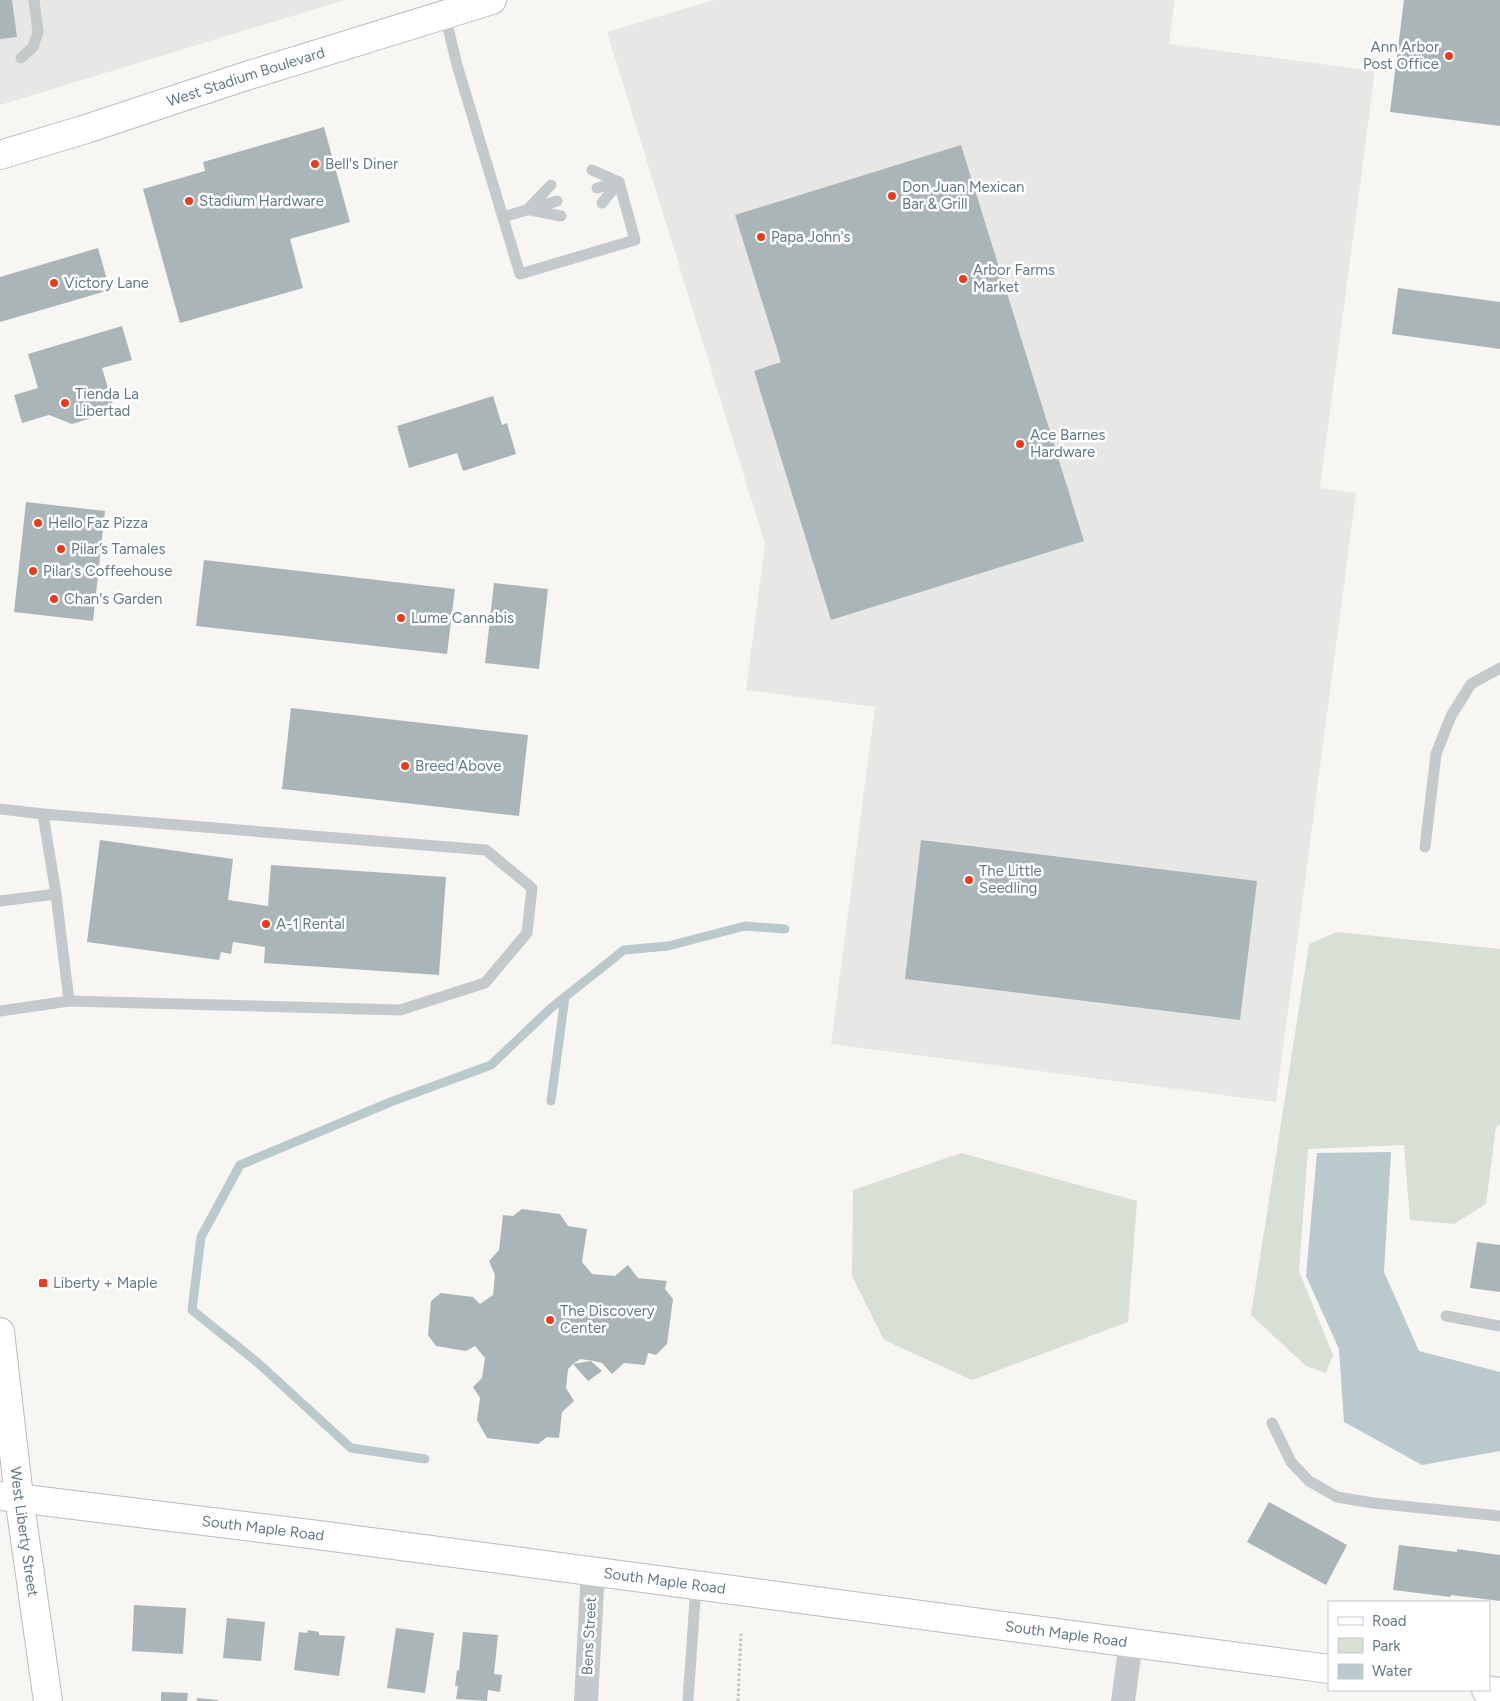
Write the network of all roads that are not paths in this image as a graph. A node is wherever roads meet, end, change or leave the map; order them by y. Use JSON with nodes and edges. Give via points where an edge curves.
{"nodes":[{"id":1,"x":34,"y":0,"type":"edge"},
{"id":2,"x":492,"y":0,"type":"edge"},
{"id":3,"x":445,"y":15,"type":"junction"},
{"id":4,"x":22,"y":58,"type":"dead end"},
{"id":5,"x":0,"y":155,"type":"edge"},
{"id":6,"x":592,"y":170,"type":"dead end"},
{"id":7,"x":619,"y":182,"type":"junction"},
{"id":8,"x":551,"y":185,"type":"dead end"},
{"id":9,"x":597,"y":188,"type":"dead end"},
{"id":10,"x":557,"y":201,"type":"dead end"},
{"id":11,"x":602,"y":203,"type":"dead end"},
{"id":12,"x":528,"y":210,"type":"junction"},
{"id":13,"x":561,"y":216,"type":"dead end"},
{"id":14,"x":503,"y":217,"type":"junction"},
{"id":15,"x":1500,"y":668,"type":"edge"},
{"id":16,"x":0,"y":809,"type":"edge"},
{"id":17,"x":43,"y":814,"type":"junction"},
{"id":18,"x":1425,"y":847,"type":"dead end"},
{"id":19,"x":56,"y":894,"type":"junction"},
{"id":20,"x":0,"y":901,"type":"edge"},
{"id":21,"x":69,"y":1001,"type":"junction"},
{"id":22,"x":0,"y":1011,"type":"edge"},
{"id":23,"x":1446,"y":1316,"type":"dead end"},
{"id":24,"x":1500,"y":1326,"type":"edge"},
{"id":25,"x":0,"y":1332,"type":"edge"},
{"id":26,"x":1272,"y":1423,"type":"dead end"},
{"id":27,"x":9,"y":1496,"type":"edge"},
{"id":28,"x":1500,"y":1516,"type":"edge"},
{"id":29,"x":593,"y":1571,"type":"junction"},
{"id":30,"x":696,"y":1585,"type":"junction"},
{"id":31,"x":1131,"y":1642,"type":"junction"},
{"id":32,"x":1328,"y":1669,"type":"edge"},
{"id":33,"x":48,"y":1701,"type":"edge"},
{"id":34,"x":586,"y":1701,"type":"edge"},
{"id":35,"x":688,"y":1701,"type":"edge"},
{"id":36,"x":1123,"y":1701,"type":"edge"}],
"edges":[{"from":1,"to":4,"type":"lane","via":[[38,32],[33,47]]},
{"from":2,"to":3,"type":"street","name":"West Stadium Boulevard"},
{"from":3,"to":5,"type":"street","name":"West Stadium Boulevard"},
{"from":3,"to":14,"type":"lane"},
{"from":6,"to":7,"type":"lane"},
{"from":7,"to":9,"type":"lane"},
{"from":7,"to":11,"type":"lane"},
{"from":7,"to":14,"type":"lane","via":[[635,240],[520,274]]},
{"from":8,"to":12,"type":"lane"},
{"from":10,"to":12,"type":"lane"},
{"from":12,"to":13,"type":"lane"},
{"from":12,"to":14,"type":"lane"},
{"from":15,"to":18,"type":"lane","via":[[1471,684],[1451,716],[1436,754]]},
{"from":16,"to":17,"type":"lane"},
{"from":17,"to":19,"type":"lane"},
{"from":17,"to":21,"type":"lane","via":[[486,850],[532,888],[527,933],[485,983],[400,1010]]},
{"from":19,"to":20,"type":"lane"},
{"from":19,"to":21,"type":"lane"},
{"from":21,"to":22,"type":"lane"},
{"from":23,"to":24,"type":"lane"},
{"from":25,"to":27,"type":"street","name":"West Liberty Street"},
{"from":26,"to":28,"type":"lane","via":[[1291,1462],[1309,1481],[1337,1497],[1373,1504]]},
{"from":27,"to":29,"type":"street","name":"South Maple Road"},
{"from":27,"to":33,"type":"street","name":"West Liberty Street"},
{"from":29,"to":30,"type":"street","name":"South Maple Road"},
{"from":29,"to":34,"type":"street","name":"Bens Street"},
{"from":30,"to":31,"type":"street","name":"South Maple Road"},
{"from":30,"to":35,"type":"lane"},
{"from":31,"to":32,"type":"street","name":"South Maple Road"},
{"from":31,"to":36,"type":"street"}]}
